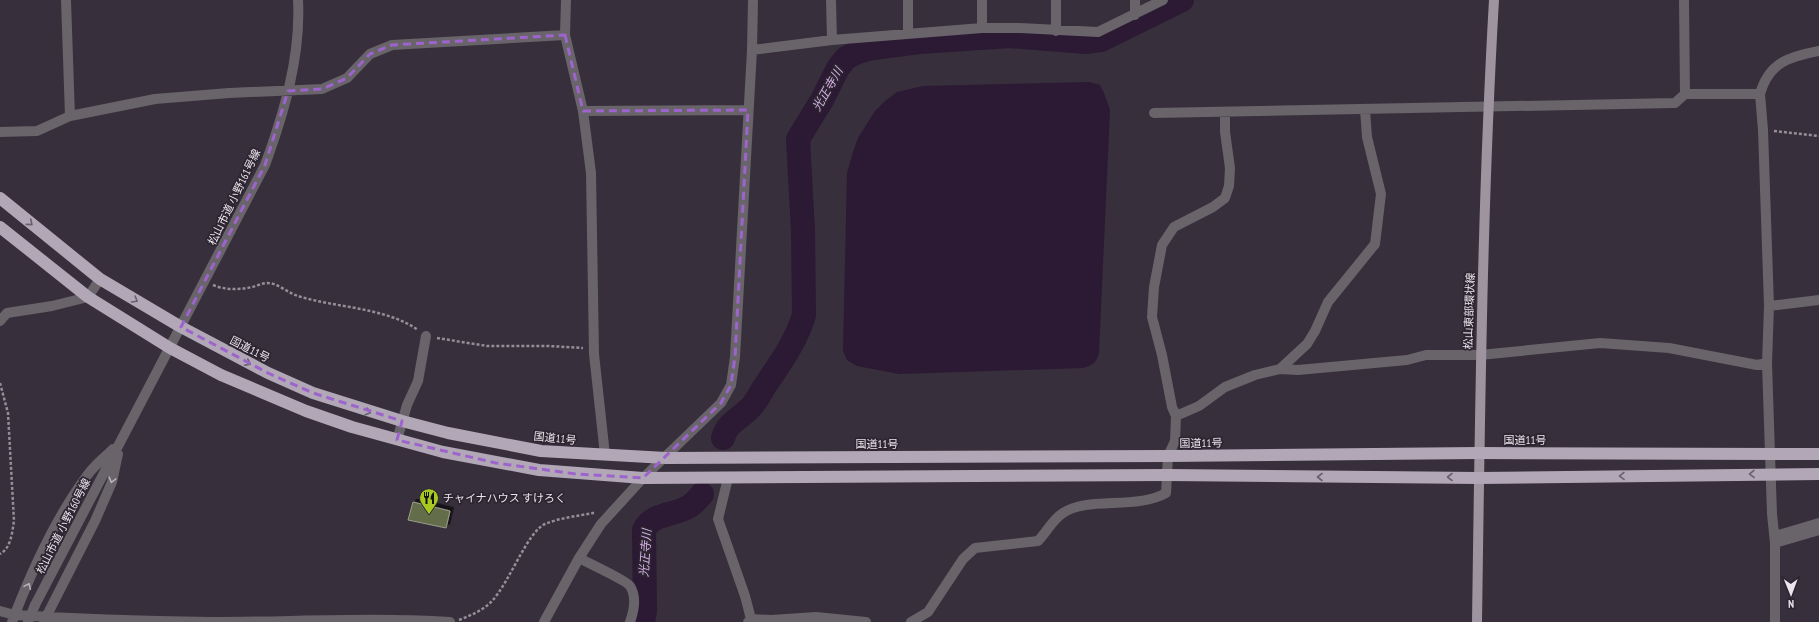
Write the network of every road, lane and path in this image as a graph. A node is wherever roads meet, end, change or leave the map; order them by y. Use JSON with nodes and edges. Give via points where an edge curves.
{"nodes":[{"id":1,"x":66,"y":0,"type":"edge"},
{"id":2,"x":298,"y":0,"type":"edge"},
{"id":3,"x":566,"y":0,"type":"edge"},
{"id":4,"x":753,"y":0,"type":"edge"},
{"id":5,"x":831,"y":0,"type":"edge"},
{"id":6,"x":908,"y":0,"type":"edge"},
{"id":7,"x":982,"y":0,"type":"edge"},
{"id":8,"x":1056,"y":0,"type":"edge"},
{"id":9,"x":1135,"y":0,"type":"edge"},
{"id":10,"x":1163,"y":0,"type":"edge"},
{"id":11,"x":1494,"y":0,"type":"edge"},
{"id":12,"x":1684,"y":0,"type":"edge"},
{"id":13,"x":1135,"y":15,"type":"junction"},
{"id":14,"x":982,"y":28,"type":"junction"},
{"id":15,"x":1056,"y":30,"type":"junction"},
{"id":16,"x":908,"y":34,"type":"junction"},
{"id":17,"x":565,"y":35,"type":"junction"},
{"id":18,"x":832,"y":40,"type":"junction"},
{"id":19,"x":752,"y":50,"type":"junction"},
{"id":20,"x":1819,"y":50,"type":"edge"},
{"id":21,"x":288,"y":91,"type":"junction"},
{"id":22,"x":1685,"y":94,"type":"junction"},
{"id":23,"x":1760,"y":94,"type":"junction"},
{"id":24,"x":1488,"y":106,"type":"junction"},
{"id":25,"x":1365,"y":109,"type":"junction"},
{"id":26,"x":583,"y":110,"type":"junction"},
{"id":27,"x":748,"y":110,"type":"junction"},
{"id":28,"x":1225,"y":112,"type":"junction"},
{"id":29,"x":1154,"y":113,"type":"dead end"},
{"id":30,"x":70,"y":116,"type":"junction"},
{"id":31,"x":1763,"y":130,"type":"junction"},
{"id":32,"x":0,"y":132,"type":"edge"},
{"id":33,"x":1819,"y":136,"type":"edge"},
{"id":34,"x":0,"y":198,"type":"edge"},
{"id":35,"x":0,"y":226,"type":"edge"},
{"id":36,"x":100,"y":279,"type":"junction"},
{"id":37,"x":205,"y":282,"type":"junction"},
{"id":38,"x":88,"y":297,"type":"junction"},
{"id":39,"x":1819,"y":300,"type":"edge"},
{"id":40,"x":1769,"y":306,"type":"junction"},
{"id":41,"x":0,"y":321,"type":"edge"},
{"id":42,"x":181,"y":328,"type":"junction"},
{"id":43,"x":426,"y":336,"type":"junction"},
{"id":44,"x":170,"y":348,"type":"junction"},
{"id":45,"x":594,"y":354,"type":"junction"},
{"id":46,"x":1480,"y":355,"type":"junction"},
{"id":47,"x":1767,"y":363,"type":"junction"},
{"id":48,"x":1280,"y":369,"type":"junction"},
{"id":49,"x":0,"y":383,"type":"edge"},
{"id":50,"x":1176,"y":416,"type":"junction"},
{"id":51,"x":402,"y":421,"type":"junction"},
{"id":52,"x":397,"y":440,"type":"junction"},
{"id":53,"x":120,"y":442,"type":"junction"},
{"id":54,"x":1478,"y":452,"type":"junction"},
{"id":55,"x":1771,"y":454,"type":"junction"},
{"id":56,"x":1819,"y":454,"type":"edge"},
{"id":57,"x":605,"y":455,"type":"junction"},
{"id":58,"x":1168,"y":456,"type":"junction"},
{"id":59,"x":666,"y":458,"type":"junction"},
{"id":60,"x":1771,"y":474,"type":"junction"},
{"id":61,"x":1819,"y":474,"type":"edge"},
{"id":62,"x":1168,"y":475,"type":"junction"},
{"id":63,"x":643,"y":478,"type":"junction"},
{"id":64,"x":728,"y":478,"type":"junction"},
{"id":65,"x":1479,"y":478,"type":"junction"},
{"id":66,"x":608,"y":516,"type":"junction"},
{"id":67,"x":1819,"y":523,"type":"edge"},
{"id":68,"x":1819,"y":530,"type":"edge"},
{"id":69,"x":1775,"y":540,"type":"junction"},
{"id":70,"x":0,"y":554,"type":"edge"},
{"id":71,"x":579,"y":558,"type":"junction"},
{"id":72,"x":0,"y":611,"type":"edge"},
{"id":73,"x":14,"y":618,"type":"edge"},
{"id":74,"x":45,"y":619,"type":"edge"},
{"id":75,"x":749,"y":620,"type":"edge"},
{"id":76,"x":152,"y":621,"type":"edge"},
{"id":77,"x":275,"y":621,"type":"edge"},
{"id":78,"x":339,"y":621,"type":"edge"},
{"id":79,"x":28,"y":622,"type":"edge"},
{"id":80,"x":212,"y":622,"type":"edge"},
{"id":81,"x":450,"y":622,"type":"edge"},
{"id":82,"x":455,"y":622,"type":"edge"},
{"id":83,"x":544,"y":622,"type":"edge"},
{"id":84,"x":630,"y":622,"type":"edge"},
{"id":85,"x":866,"y":622,"type":"edge"},
{"id":86,"x":911,"y":622,"type":"edge"},
{"id":87,"x":1476,"y":622,"type":"edge"},
{"id":88,"x":1775,"y":622,"type":"edge"}],
"edges":[{"from":1,"to":30,"type":"street"},
{"from":2,"to":21,"type":"street","name":"松山市道 小野161号線","via":[[296,47]]},
{"from":3,"to":17,"type":"street"},
{"from":4,"to":19,"type":"street"},
{"from":5,"to":18,"type":"street"},
{"from":6,"to":16,"type":"street"},
{"from":7,"to":14,"type":"street"},
{"from":8,"to":15,"type":"street"},
{"from":9,"to":13,"type":"street"},
{"from":10,"to":13,"type":"street"},
{"from":11,"to":24,"type":"main road","name":"松山東部環状線"},
{"from":12,"to":22,"type":"street"},
{"from":13,"to":15,"type":"street","via":[[1098,32]]},
{"from":14,"to":15,"type":"street"},
{"from":14,"to":16,"type":"street"},
{"from":16,"to":18,"type":"street"},
{"from":17,"to":21,"type":"street","via":[[392,45],[370,54],[347,78],[322,90]]},
{"from":17,"to":26,"type":"street"},
{"from":18,"to":19,"type":"street"},
{"from":19,"to":27,"type":"street"},
{"from":20,"to":23,"type":"street","via":[[1785,60],[1773,68],[1763,82]]},
{"from":21,"to":30,"type":"street","via":[[155,99]]},
{"from":21,"to":37,"type":"street","name":"松山市道 小野161号線","via":[[278,130],[265,165]]},
{"from":22,"to":23,"type":"street"},
{"from":22,"to":24,"type":"street","via":[[1675,102]]},
{"from":23,"to":31,"type":"street"},
{"from":24,"to":25,"type":"street"},
{"from":24,"to":46,"type":"main road","name":"松山東部環状線"},
{"from":25,"to":28,"type":"street"},
{"from":25,"to":48,"type":"street","via":[[1367,138],[1381,194],[1375,244],[1328,302],[1307,344]]},
{"from":26,"to":27,"type":"street"},
{"from":26,"to":45,"type":"street","via":[[591,173]]},
{"from":27,"to":59,"type":"street","via":[[735,357],[731,385],[721,403]]},
{"from":28,"to":29,"type":"street"},
{"from":28,"to":50,"type":"street","via":[[1230,168],[1225,198],[1174,227],[1162,246],[1154,287],[1152,317]]},
{"from":30,"to":32,"type":"street","via":[[37,131]]},
{"from":31,"to":33,"type":"path"},
{"from":31,"to":40,"type":"street"},
{"from":34,"to":36,"type":"highway","name":"国道11号","one_way":true},
{"from":35,"to":38,"type":"highway"},
{"from":36,"to":38,"type":"street"},
{"from":36,"to":42,"type":"highway","name":"国道11号","one_way":true},
{"from":37,"to":42,"type":"street","name":"松山市道 小野161号線"},
{"from":37,"to":43,"type":"path","via":[[232,290],[252,288],[266,283],[275,285],[296,296],[404,321]]},
{"from":38,"to":41,"type":"street","via":[[7,313]]},
{"from":38,"to":44,"type":"highway"},
{"from":39,"to":40,"type":"street"},
{"from":40,"to":47,"type":"street"},
{"from":42,"to":44,"type":"street","name":"松山市道 小野161号線"},
{"from":42,"to":51,"type":"highway","name":"国道11号","one_way":true,"via":[[268,373],[312,392]]},
{"from":43,"to":45,"type":"path","via":[[487,346],[581,347]]},
{"from":43,"to":51,"type":"street","via":[[418,381]]},
{"from":44,"to":52,"type":"highway","via":[[221,375],[261,392],[352,427]]},
{"from":44,"to":53,"type":"street","name":"松山市道 小野160号線"},
{"from":45,"to":57,"type":"street"},
{"from":46,"to":47,"type":"street","via":[[1600,343],[1669,348],[1757,365]]},
{"from":46,"to":48,"type":"street","via":[[1426,355],[1407,360],[1306,370]]},
{"from":46,"to":54,"type":"main road","name":"松山東部環状線"},
{"from":47,"to":55,"type":"street"},
{"from":48,"to":50,"type":"street","via":[[1255,374],[1225,387],[1199,406]]},
{"from":49,"to":70,"type":"path","via":[[8,413],[14,521],[12,538]]},
{"from":50,"to":58,"type":"street","via":[[1175,441]]},
{"from":51,"to":52,"type":"street"},
{"from":51,"to":57,"type":"highway","name":"国道11号","via":[[448,433],[541,451]]},
{"from":52,"to":63,"type":"highway","via":[[443,452],[538,470]]},
{"from":73,"to":53,"type":"street","name":"松山市道 小野160号線","one_way":true,"via":[[44,550],[66,509],[90,472]]},
{"from":53,"to":74,"type":"street","name":"松山市道 小野160号線","one_way":true,"via":[[112,482]]},
{"from":53,"to":79,"type":"street","name":"松山市道 小野160号線","bridge":true},
{"from":54,"to":55,"type":"highway","name":"国道11号"},
{"from":54,"to":58,"type":"highway","name":"国道11号"},
{"from":54,"to":65,"type":"main road","name":"松山東部環状線"},
{"from":55,"to":56,"type":"highway","name":"国道11号"},
{"from":55,"to":60,"type":"street"},
{"from":57,"to":59,"type":"highway","name":"国道11号"},
{"from":58,"to":59,"type":"highway","name":"国道11号"},
{"from":58,"to":62,"type":"street"},
{"from":59,"to":63,"type":"street"},
{"from":60,"to":61,"type":"highway"},
{"from":60,"to":65,"type":"highway","one_way":true},
{"from":60,"to":69,"type":"street"},
{"from":62,"to":64,"type":"highway"},
{"from":65,"to":62,"type":"highway","one_way":true},
{"from":62,"to":86,"type":"street","via":[[1166,493],[1159,497],[1143,501],[1075,507],[1055,519],[1038,541],[975,548],[963,559],[928,612]]},
{"from":63,"to":64,"type":"highway"},
{"from":63,"to":66,"type":"street"},
{"from":64,"to":75,"type":"street","via":[[718,519],[745,596]]},
{"from":65,"to":87,"type":"main road","name":"松山東部環状線"},
{"from":66,"to":71,"type":"street"},
{"from":66,"to":82,"type":"path","via":[[593,513],[544,524],[535,532],[504,586],[491,602],[480,611]]},
{"from":67,"to":69,"type":"street"},
{"from":68,"to":69,"type":"street"},
{"from":69,"to":88,"type":"street"},
{"from":71,"to":83,"type":"street"},
{"from":71,"to":84,"type":"street","via":[[629,584],[634,594],[634,611]]},
{"from":72,"to":73,"type":"street"},
{"from":73,"to":74,"type":"street"},
{"from":74,"to":76,"type":"street"},
{"from":75,"to":85,"type":"street","via":[[816,617]]},
{"from":76,"to":80,"type":"street"},
{"from":77,"to":78,"type":"street"},
{"from":77,"to":80,"type":"street"},
{"from":78,"to":81,"type":"street"}]}
